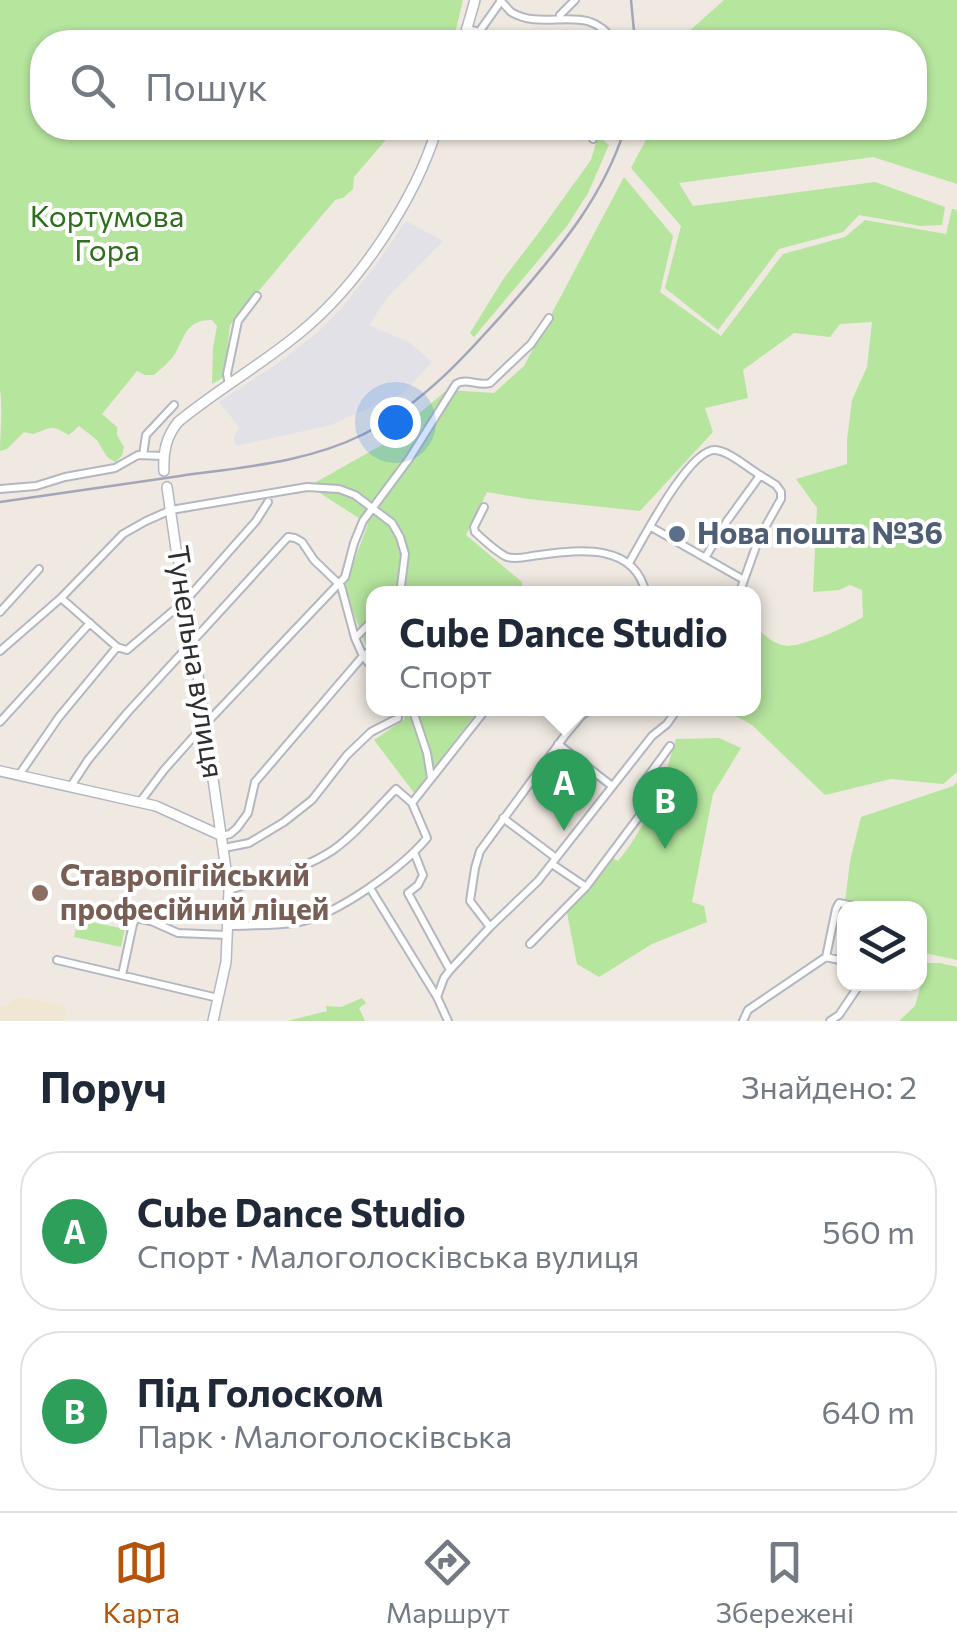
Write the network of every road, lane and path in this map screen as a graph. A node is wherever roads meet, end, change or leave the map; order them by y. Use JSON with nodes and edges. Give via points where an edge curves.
{"nodes":[{"id":1,"x":475,"y":0,"type":"edge"},
{"id":2,"x":500,"y":0,"type":"edge"},
{"id":3,"x":575,"y":0,"type":"edge"},
{"id":4,"x":560,"y":16,"type":"junction"},
{"id":5,"x":467,"y":29,"type":"joint"},
{"id":6,"x":471,"y":30,"type":"edge"},
{"id":7,"x":480,"y":30,"type":"edge"},
{"id":8,"x":607,"y":30,"type":"edge"},
{"id":9,"x":432,"y":140,"type":"edge"},
{"id":10,"x":257,"y":296,"type":"dead end"},
{"id":11,"x":549,"y":318,"type":"dead end"},
{"id":12,"x":228,"y":385,"type":"junction"},
{"id":13,"x":174,"y":405,"type":"dead end"},
{"id":14,"x":144,"y":455,"type":"junction"},
{"id":15,"x":163,"y":456,"type":"junction"},
{"id":16,"x":164,"y":471,"type":"dead end"},
{"id":17,"x":757,"y":473,"type":"junction"},
{"id":18,"x":167,"y":488,"type":"dead end"},
{"id":19,"x":0,"y":489,"type":"edge"},
{"id":20,"x":268,"y":502,"type":"dead end"},
{"id":21,"x":484,"y":507,"type":"dead end"},
{"id":22,"x":373,"y":508,"type":"junction"},
{"id":23,"x":171,"y":510,"type":"junction"},
{"id":24,"x":651,"y":527,"type":"junction"},
{"id":25,"x":705,"y":558,"type":"junction"},
{"id":26,"x":629,"y":563,"type":"junction"},
{"id":27,"x":39,"y":569,"type":"dead end"},
{"id":28,"x":744,"y":580,"type":"junction"},
{"id":29,"x":339,"y":584,"type":"junction"},
{"id":30,"x":400,"y":586,"type":"edge"},
{"id":31,"x":644,"y":586,"type":"edge"},
{"id":32,"x":742,"y":586,"type":"edge"},
{"id":33,"x":61,"y":598,"type":"junction"},
{"id":34,"x":187,"y":599,"type":"junction"},
{"id":35,"x":0,"y":612,"type":"edge"},
{"id":36,"x":90,"y":624,"type":"junction"},
{"id":37,"x":366,"y":627,"type":"edge"},
{"id":38,"x":355,"y":638,"type":"junction"},
{"id":39,"x":192,"y":641,"type":"junction"},
{"id":40,"x":118,"y":647,"type":"junction"},
{"id":41,"x":0,"y":651,"type":"edge"},
{"id":42,"x":366,"y":653,"type":"edge"},
{"id":43,"x":362,"y":656,"type":"junction"},
{"id":44,"x":366,"y":661,"type":"edge"},
{"id":45,"x":394,"y":716,"type":"edge"},
{"id":46,"x":414,"y":716,"type":"edge"},
{"id":47,"x":481,"y":716,"type":"edge"},
{"id":48,"x":581,"y":716,"type":"edge"},
{"id":49,"x":672,"y":716,"type":"edge"},
{"id":50,"x":0,"y":722,"type":"edge"},
{"id":51,"x":205,"y":725,"type":"junction"},
{"id":52,"x":558,"y":744,"type":"junction"},
{"id":53,"x":670,"y":746,"type":"dead end"},
{"id":54,"x":0,"y":772,"type":"edge"},
{"id":55,"x":19,"y":775,"type":"junction"},
{"id":56,"x":431,"y":780,"type":"junction"},
{"id":57,"x":71,"y":786,"type":"junction"},
{"id":58,"x":612,"y":786,"type":"junction"},
{"id":59,"x":140,"y":802,"type":"junction"},
{"id":60,"x":412,"y":803,"type":"junction"},
{"id":61,"x":503,"y":818,"type":"junction"},
{"id":62,"x":222,"y":836,"type":"junction"},
{"id":63,"x":224,"y":848,"type":"junction"},
{"id":64,"x":414,"y":852,"type":"junction"},
{"id":65,"x":554,"y":861,"type":"junction"},
{"id":66,"x":586,"y":887,"type":"junction"},
{"id":67,"x":370,"y":888,"type":"junction"},
{"id":68,"x":229,"y":890,"type":"junction"},
{"id":69,"x":837,"y":906,"type":"edge"},
{"id":70,"x":490,"y":927,"type":"junction"},
{"id":71,"x":229,"y":931,"type":"junction"},
{"id":72,"x":530,"y":944,"type":"dead end"},
{"id":73,"x":826,"y":958,"type":"junction"},
{"id":74,"x":837,"y":959,"type":"edge"},
{"id":75,"x":56,"y":960,"type":"dead end"},
{"id":76,"x":450,"y":970,"type":"junction"},
{"id":77,"x":122,"y":975,"type":"junction"},
{"id":78,"x":855,"y":991,"type":"edge"},
{"id":79,"x":437,"y":997,"type":"junction"},
{"id":80,"x":219,"y":998,"type":"junction"},
{"id":81,"x":442,"y":1010,"type":"junction"},
{"id":82,"x":213,"y":1021,"type":"edge"},
{"id":83,"x":436,"y":1021,"type":"edge"},
{"id":84,"x":448,"y":1021,"type":"edge"},
{"id":85,"x":744,"y":1021,"type":"edge"},
{"id":86,"x":830,"y":1021,"type":"edge"}],
"edges":[{"from":1,"to":5,"type":"main road"},
{"from":2,"to":4,"type":"street","via":[[515,14]]},
{"from":2,"to":7,"type":"street"},
{"from":3,"to":4,"type":"street"},
{"from":4,"to":8,"type":"street"},
{"from":5,"to":6,"type":"street"},
{"from":9,"to":12,"type":"main road","via":[[415,184],[346,288],[304,330]]},
{"from":10,"to":12,"type":"street","via":[[238,321]]},
{"from":11,"to":22,"type":"street","via":[[490,383],[456,384]]},
{"from":12,"to":15,"type":"main road","via":[[178,422]]},
{"from":13,"to":14,"type":"street","via":[[146,435]]},
{"from":14,"to":15,"type":"street"},
{"from":14,"to":19,"type":"street","via":[[115,468]]},
{"from":15,"to":16,"type":"main road"},
{"from":17,"to":24,"type":"street","via":[[709,450],[676,483]]},
{"from":17,"to":25,"type":"street","via":[[758,482]]},
{"from":17,"to":28,"type":"street","via":[[782,492]]},
{"from":18,"to":23,"type":"main road","name":"Тунельна вулиця"},
{"from":20,"to":34,"type":"street"},
{"from":21,"to":26,"type":"street","via":[[475,532],[510,558],[573,550]]},
{"from":22,"to":23,"type":"street","via":[[322,486]]},
{"from":22,"to":29,"type":"street"},
{"from":22,"to":30,"type":"street","via":[[392,523],[404,546]]},
{"from":23,"to":33,"type":"street","via":[[122,534]]},
{"from":23,"to":34,"type":"main road","name":"Тунельна вулиця"},
{"from":24,"to":25,"type":"street"},
{"from":24,"to":26,"type":"street"},
{"from":25,"to":28,"type":"street"},
{"from":26,"to":31,"type":"street"},
{"from":27,"to":35,"type":"street"},
{"from":28,"to":32,"type":"street"},
{"from":29,"to":38,"type":"street"},
{"from":29,"to":39,"type":"street","via":[[302,542],[288,538]]},
{"from":29,"to":51,"type":"street"},
{"from":33,"to":36,"type":"street"},
{"from":33,"to":41,"type":"street"},
{"from":34,"to":39,"type":"main road","name":"Тунельна вулиця"},
{"from":34,"to":40,"type":"street","via":[[134,646]]},
{"from":36,"to":40,"type":"street"},
{"from":36,"to":50,"type":"street"},
{"from":37,"to":38,"type":"street"},
{"from":38,"to":43,"type":"street"},
{"from":39,"to":51,"type":"main road","name":"Тунельна вулиця"},
{"from":39,"to":57,"type":"street"},
{"from":40,"to":55,"type":"street"},
{"from":42,"to":43,"type":"street"},
{"from":43,"to":44,"type":"street"},
{"from":43,"to":62,"type":"street","via":[[256,782],[248,813]]},
{"from":45,"to":63,"type":"street","via":[[284,822]]},
{"from":46,"to":56,"type":"street"},
{"from":47,"to":56,"type":"street"},
{"from":48,"to":52,"type":"street"},
{"from":49,"to":58,"type":"street"},
{"from":51,"to":59,"type":"street"},
{"from":51,"to":62,"type":"main road","name":"Тунельна вулиця"},
{"from":52,"to":58,"type":"street"},
{"from":52,"to":61,"type":"street"},
{"from":53,"to":66,"type":"street","via":[[644,782],[641,791],[649,803]]},
{"from":54,"to":55,"type":"main road"},
{"from":55,"to":57,"type":"main road"},
{"from":56,"to":60,"type":"street"},
{"from":57,"to":59,"type":"main road"},
{"from":58,"to":65,"type":"street"},
{"from":59,"to":62,"type":"main road"},
{"from":60,"to":64,"type":"street","via":[[427,838]]},
{"from":60,"to":68,"type":"street","via":[[396,789],[329,852]]},
{"from":61,"to":65,"type":"street"},
{"from":61,"to":70,"type":"street","via":[[480,851],[470,901]]},
{"from":62,"to":63,"type":"main road","name":"Тунельна вулиця"},
{"from":63,"to":68,"type":"main road","name":"Тунельна вулиця"},
{"from":64,"to":67,"type":"street"},
{"from":64,"to":76,"type":"street","via":[[422,875],[408,893]]},
{"from":65,"to":66,"type":"street"},
{"from":65,"to":70,"type":"street"},
{"from":66,"to":72,"type":"street"},
{"from":67,"to":71,"type":"street","via":[[303,922]]},
{"from":67,"to":79,"type":"street"},
{"from":68,"to":71,"type":"main road","name":"Тунельна вулиця"},
{"from":69,"to":73,"type":"street"},
{"from":70,"to":76,"type":"street"},
{"from":71,"to":77,"type":"street","via":[[178,933],[136,918]]},
{"from":71,"to":80,"type":"main road","name":"Тунельна вулиця"},
{"from":73,"to":74,"type":"street"},
{"from":73,"to":85,"type":"street","via":[[748,1010]]},
{"from":75,"to":77,"type":"street"},
{"from":76,"to":79,"type":"street"},
{"from":77,"to":80,"type":"street"},
{"from":78,"to":86,"type":"street"},
{"from":79,"to":81,"type":"street"},
{"from":80,"to":82,"type":"main road","name":"Тунельна вулиця"},
{"from":81,"to":83,"type":"street"},
{"from":81,"to":84,"type":"street"}]}
